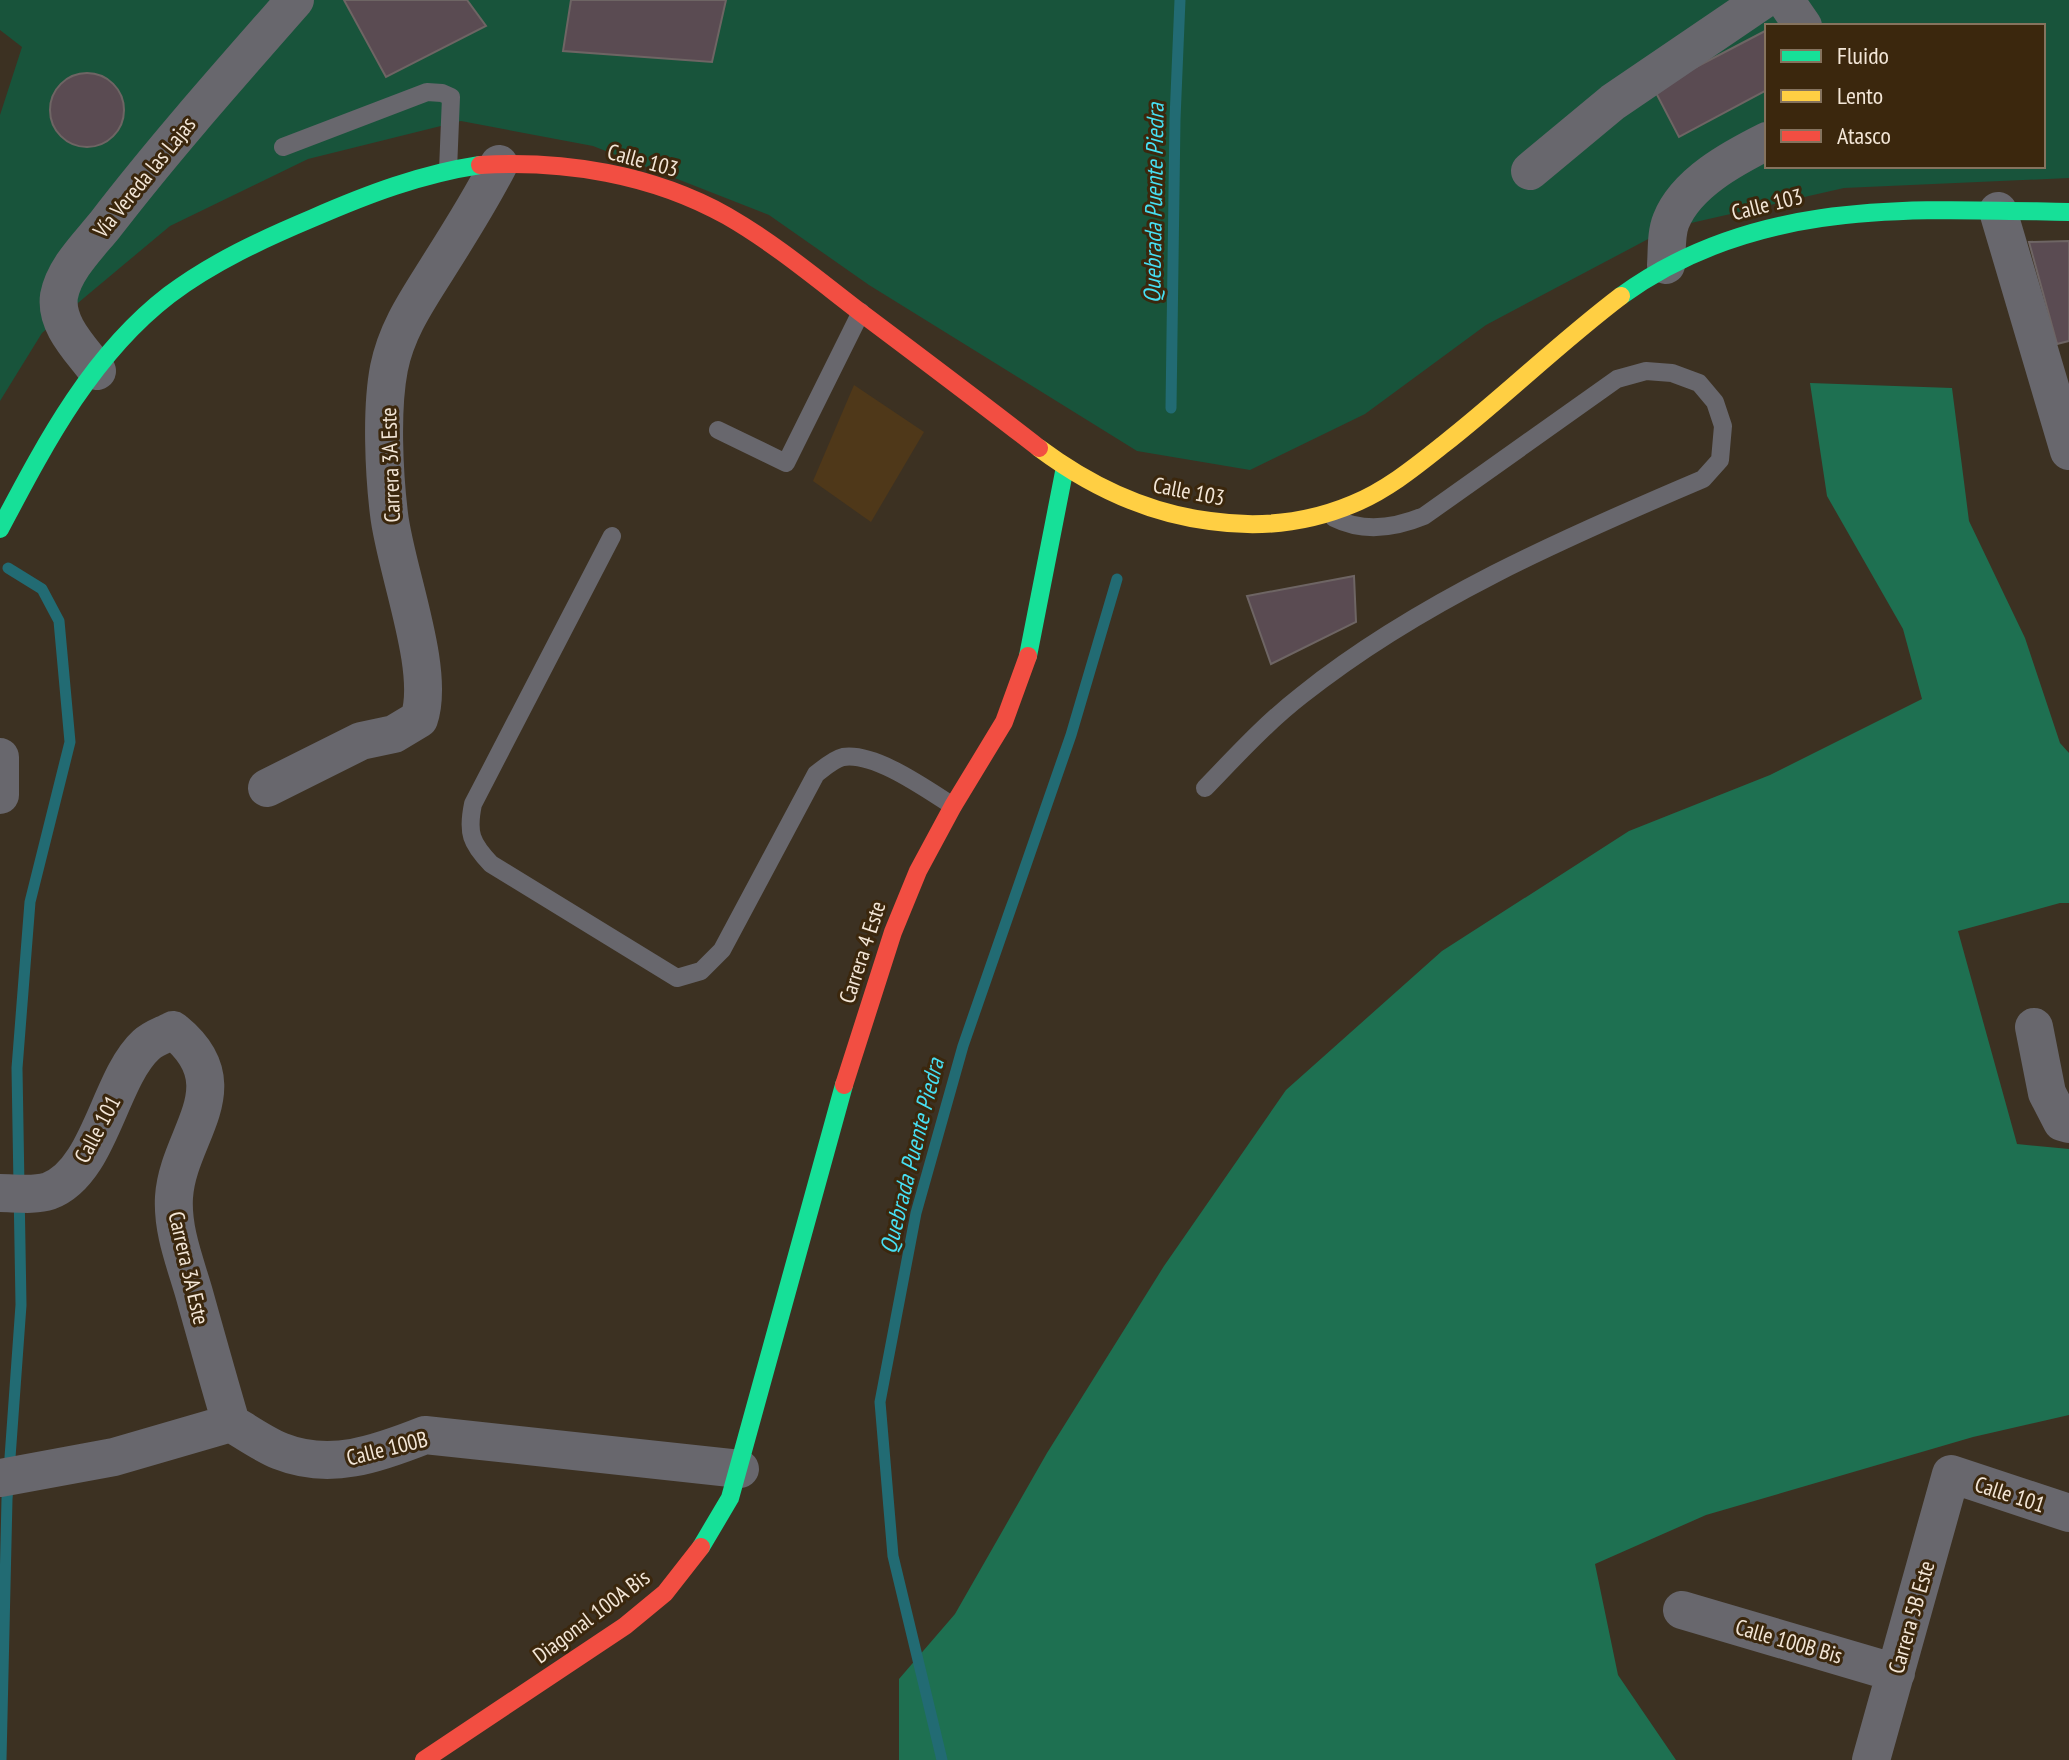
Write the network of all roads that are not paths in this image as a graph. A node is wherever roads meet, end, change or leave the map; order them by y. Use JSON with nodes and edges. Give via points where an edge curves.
{"nodes":[{"id":1,"x":295,"y":0,"type":"edge"},
{"id":2,"x":1763,"y":0,"type":"edge"},
{"id":3,"x":1785,"y":0,"type":"edge"},
{"id":4,"x":1802,"y":24,"type":"edge"},
{"id":5,"x":1765,"y":142,"type":"edge"},
{"id":6,"x":283,"y":147,"type":"dead end"},
{"id":7,"x":499,"y":164,"type":"junction"},
{"id":8,"x":448,"y":170,"type":"junction"},
{"id":9,"x":1530,"y":171,"type":"dead end"},
{"id":10,"x":1998,"y":211,"type":"junction"},
{"id":11,"x":2069,"y":212,"type":"edge"},
{"id":12,"x":1666,"y":265,"type":"junction"},
{"id":13,"x":861,"y":312,"type":"junction"},
{"id":14,"x":97,"y":371,"type":"junction"},
{"id":15,"x":718,"y":430,"type":"dead end"},
{"id":16,"x":2069,"y":451,"type":"edge"},
{"id":17,"x":1065,"y":467,"type":"junction"},
{"id":18,"x":1325,"y":514,"type":"junction"},
{"id":19,"x":0,"y":529,"type":"edge"},
{"id":20,"x":612,"y":536,"type":"dead end"},
{"id":21,"x":0,"y":757,"type":"edge"},
{"id":22,"x":267,"y":788,"type":"dead end"},
{"id":23,"x":1205,"y":788,"type":"dead end"},
{"id":24,"x":0,"y":795,"type":"edge"},
{"id":25,"x":953,"y":806,"type":"junction"},
{"id":26,"x":2034,"y":1027,"type":"dead end"},
{"id":27,"x":173,"y":1030,"type":"joint"},
{"id":28,"x":2069,"y":1124,"type":"edge"},
{"id":29,"x":14,"y":1193,"type":"edge"},
{"id":30,"x":231,"y":1423,"type":"junction"},
{"id":31,"x":740,"y":1469,"type":"junction"},
{"id":32,"x":1951,"y":1474,"type":"joint"},
{"id":33,"x":18,"y":1475,"type":"edge"},
{"id":34,"x":2069,"y":1513,"type":"edge"},
{"id":35,"x":1682,"y":1610,"type":"dead end"},
{"id":36,"x":1896,"y":1673,"type":"junction"},
{"id":37,"x":424,"y":1760,"type":"edge"},
{"id":38,"x":1871,"y":1760,"type":"edge"}],
"edges":[{"from":1,"to":14,"type":"street","name":"Vía Vereda las Lajas","via":[[148,168],[67,274],[60,314]]},
{"from":2,"to":9,"type":"street","via":[[1613,102]]},
{"from":3,"to":4,"type":"street"},
{"from":5,"to":12,"type":"street","via":[[1735,157],[1683,200],[1670,222]]},
{"from":6,"to":8,"type":"lane","via":[[427,92],[442,93],[451,97]]},
{"from":7,"to":8,"type":"main road","name":"Calle 103"},
{"from":7,"to":13,"type":"main road","name":"Calle 103","via":[[573,167],[662,187],[743,226]]},
{"from":7,"to":22,"type":"street","name":"Carrera 3A Este","via":[[403,323],[389,369],[389,516],[416,638],[423,693],[419,719]]},
{"from":8,"to":14,"type":"main road","name":"Calle 103","via":[[397,184],[244,248],[195,276],[127,334]]},
{"from":10,"to":11,"type":"main road","name":"Calle 103"},
{"from":10,"to":12,"type":"main road","name":"Calle 103","via":[[1874,210],[1806,217],[1727,238]]},
{"from":10,"to":16,"type":"street"},
{"from":12,"to":18,"type":"main road","name":"Calle 103","via":[[1626,291],[1421,462],[1370,496]]},
{"from":13,"to":15,"type":"lane","via":[[786,463]]},
{"from":13,"to":17,"type":"main road","name":"Calle 103"},
{"from":14,"to":19,"type":"main road","name":"Calle 103","via":[[58,422]]},
{"from":17,"to":18,"type":"main road","name":"Calle 103","via":[[1123,499],[1195,520],[1278,524]]},
{"from":17,"to":25,"type":"main road","name":"Carrera 4 Este","via":[[1018,688],[1004,722]]},
{"from":18,"to":23,"type":"lane","via":[[1349,526],[1386,528],[1424,516],[1617,379],[1646,371],[1699,383],[1715,402],[1723,426],[1720,460],[1703,479],[1453,594],[1301,696]]},
{"from":20,"to":25,"type":"lane","via":[[473,804],[469,825],[476,847],[491,864],[677,978],[701,971],[722,950],[816,774],[840,758],[876,763]]},
{"from":21,"to":24,"type":"street"},
{"from":25,"to":31,"type":"main road","name":"Carrera 4 Este","via":[[903,902],[888,946],[839,1104]]},
{"from":26,"to":28,"type":"street","via":[[2047,1093],[2062,1122]]},
{"from":27,"to":29,"type":"street","name":"Calle 101","via":[[138,1053],[72,1175],[49,1190]]},
{"from":27,"to":30,"type":"street","name":"Carrera 3A Este","via":[[190,1044],[207,1093],[177,1172],[176,1233]]},
{"from":30,"to":31,"type":"street","name":"Calle 100B","via":[[307,1460],[344,1461],[425,1435]]},
{"from":30,"to":33,"type":"street","via":[[114,1457]]},
{"from":31,"to":37,"type":"main road","name":"Diagonal 100A Bis","via":[[715,1527],[665,1593],[625,1626]]},
{"from":32,"to":34,"type":"street","name":"Calle 101"},
{"from":32,"to":36,"type":"street","name":"Carrera 5B Este"},
{"from":35,"to":36,"type":"street","name":"Calle 100B Bis"},
{"from":36,"to":38,"type":"street","name":"Carrera 5B Este"}]}
